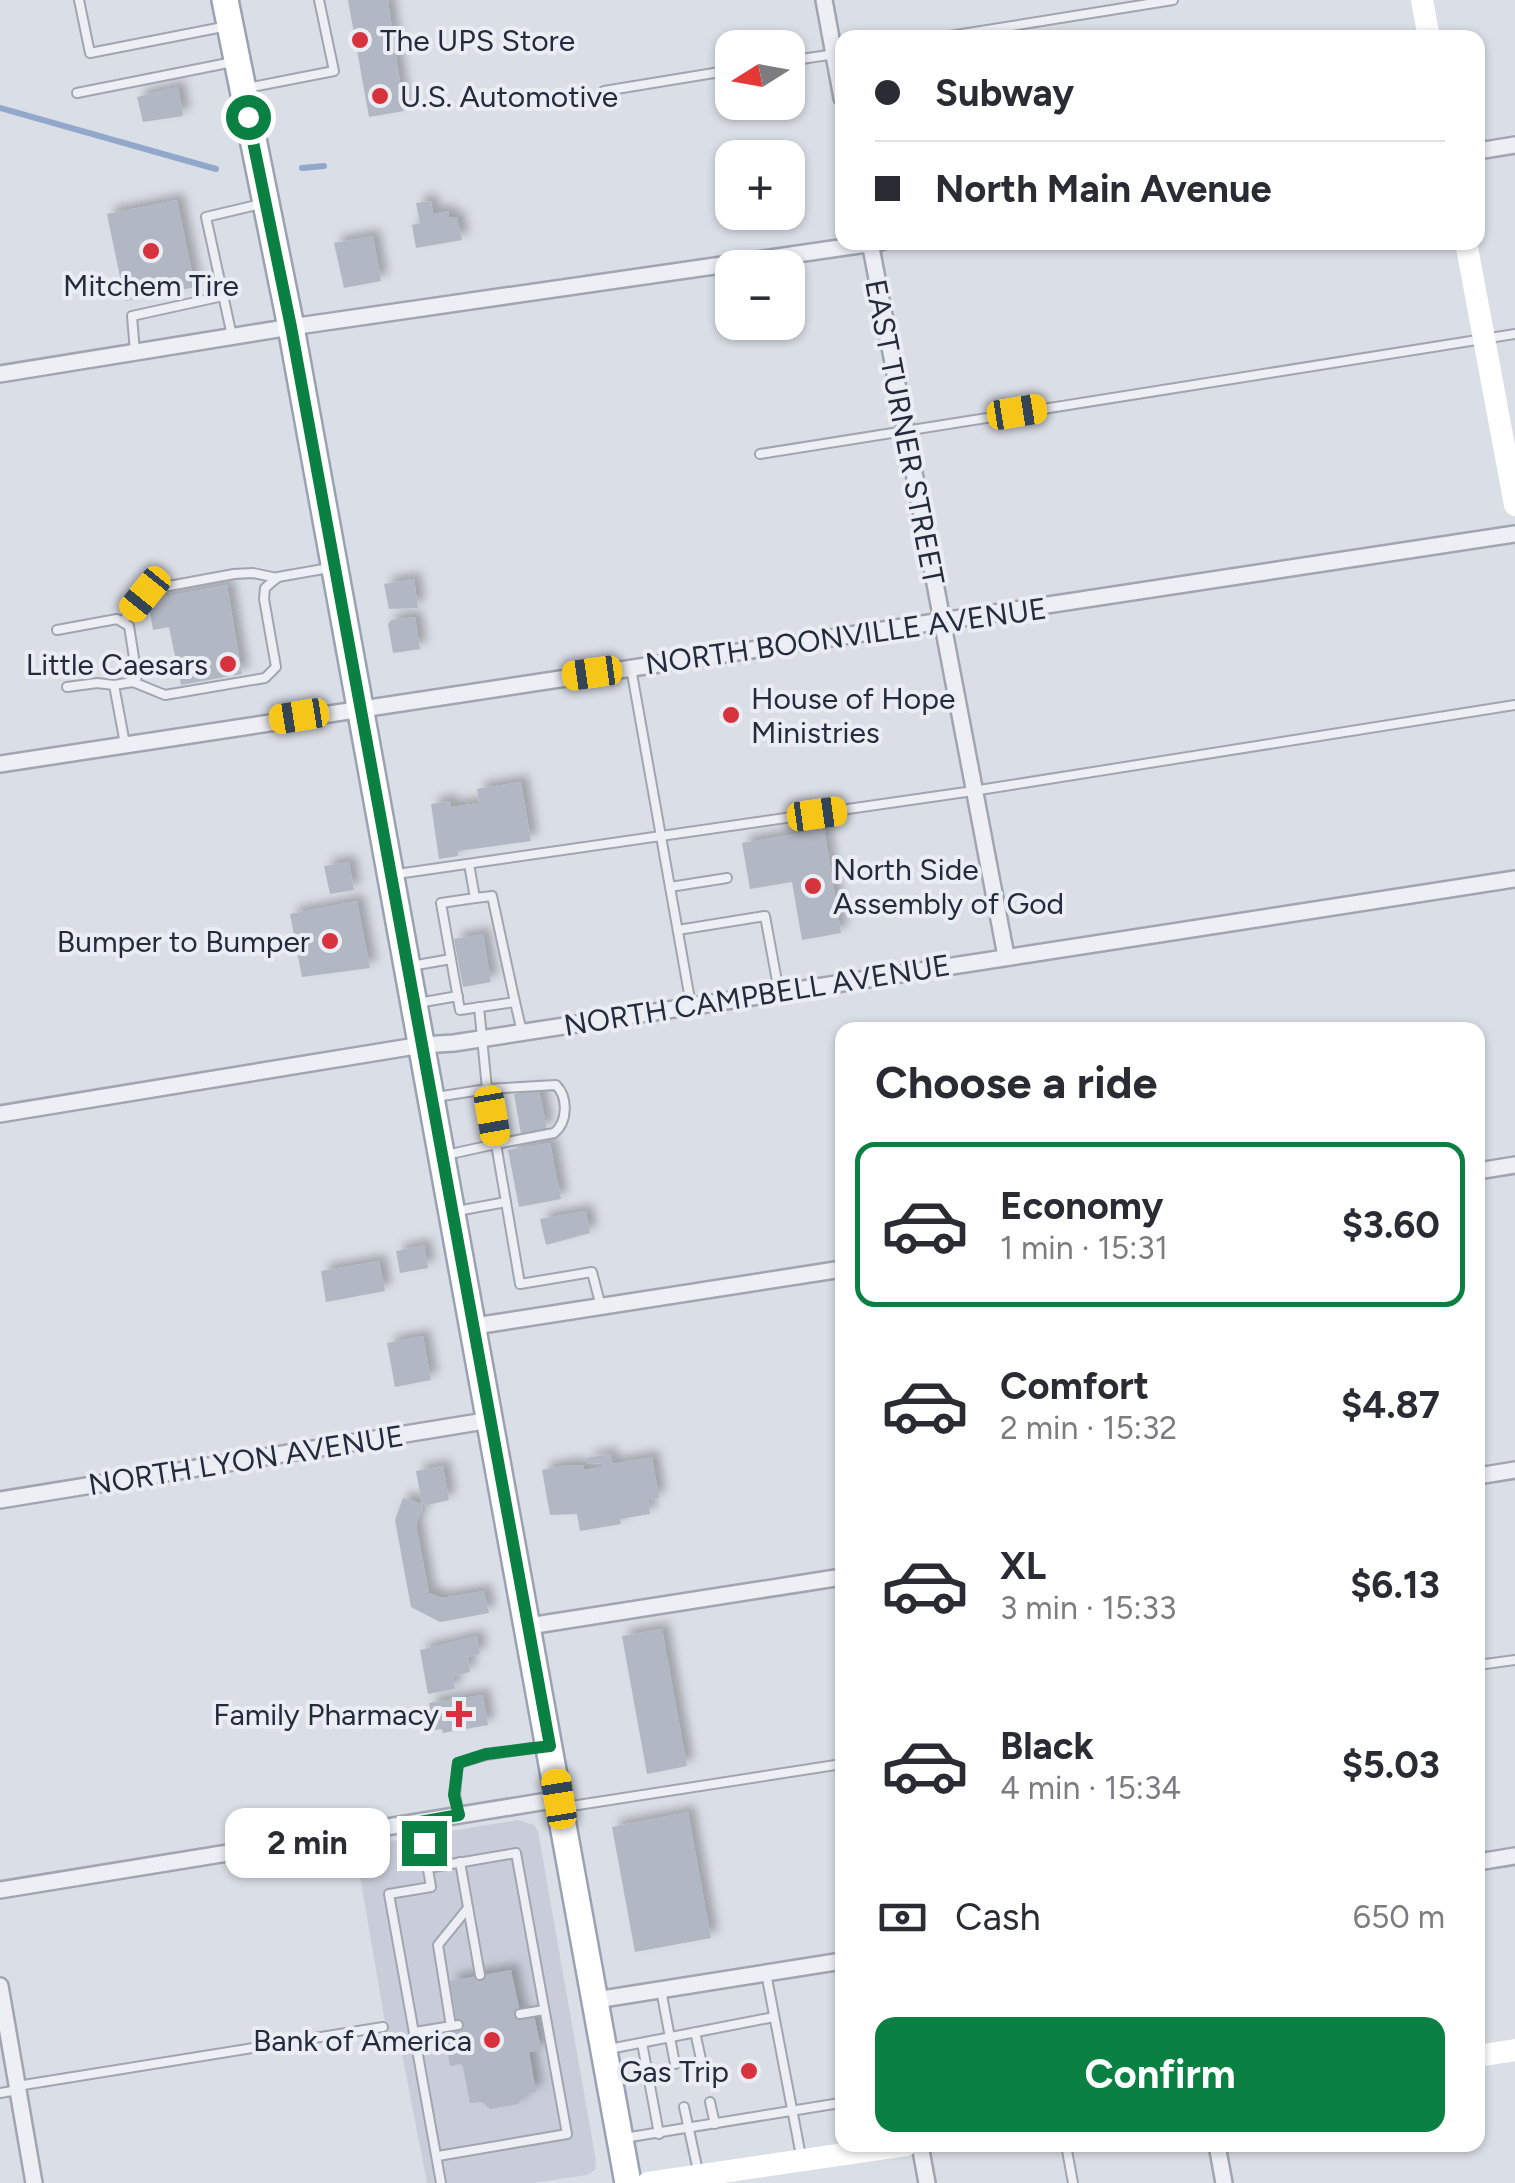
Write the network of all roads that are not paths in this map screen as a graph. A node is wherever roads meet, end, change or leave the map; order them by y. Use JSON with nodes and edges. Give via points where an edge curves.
{"nodes":[{"id":1,"x":79,"y":0,"type":"edge"},
{"id":2,"x":319,"y":0,"type":"edge"},
{"id":3,"x":824,"y":0,"type":"edge"},
{"id":4,"x":1172,"y":0,"type":"edge"},
{"id":5,"x":1422,"y":0,"type":"edge"},
{"id":6,"x":228,"y":13,"type":"edge"},
{"id":7,"x":986,"y":30,"type":"edge"},
{"id":8,"x":1427,"y":30,"type":"edge"},
{"id":9,"x":835,"y":42,"type":"edge"},
{"id":10,"x":835,"y":54,"type":"edge"},
{"id":11,"x":805,"y":59,"type":"edge"},
{"id":12,"x":238,"y":61,"type":"junction"},
{"id":13,"x":715,"y":73,"type":"edge"},
{"id":14,"x":243,"y":89,"type":"junction"},
{"id":15,"x":604,"y":91,"type":"dead end"},
{"id":16,"x":77,"y":94,"type":"dead end"},
{"id":17,"x":1515,"y":145,"type":"edge"},
{"id":18,"x":1485,"y":150,"type":"edge"},
{"id":19,"x":266,"y":203,"type":"junction"},
{"id":20,"x":835,"y":249,"type":"edge"},
{"id":21,"x":875,"y":250,"type":"edge"},
{"id":22,"x":1467,"y":250,"type":"edge"},
{"id":23,"x":223,"y":296,"type":"junction"},
{"id":24,"x":291,"y":327,"type":"junction"},
{"id":25,"x":1515,"y":334,"type":"edge"},
{"id":26,"x":232,"y":336,"type":"junction"},
{"id":27,"x":1484,"y":339,"type":"junction"},
{"id":28,"x":135,"y":352,"type":"junction"},
{"id":29,"x":0,"y":374,"type":"edge"},
{"id":30,"x":904,"y":430,"type":"junction"},
{"id":31,"x":760,"y":454,"type":"dead end"},
{"id":32,"x":1515,"y":505,"type":"edge"},
{"id":33,"x":1515,"y":534,"type":"edge"},
{"id":34,"x":333,"y":567,"type":"junction"},
{"id":35,"x":277,"y":578,"type":"junction"},
{"id":36,"x":123,"y":621,"type":"junction"},
{"id":37,"x":940,"y":622,"type":"junction"},
{"id":38,"x":56,"y":630,"type":"dead end"},
{"id":39,"x":631,"y":668,"type":"junction"},
{"id":40,"x":133,"y":682,"type":"junction"},
{"id":41,"x":114,"y":686,"type":"junction"},
{"id":42,"x":67,"y":687,"type":"dead end"},
{"id":43,"x":1515,"y":705,"type":"edge"},
{"id":44,"x":358,"y":707,"type":"junction"},
{"id":45,"x":125,"y":744,"type":"junction"},
{"id":46,"x":0,"y":764,"type":"edge"},
{"id":47,"x":973,"y":791,"type":"junction"},
{"id":48,"x":660,"y":836,"type":"junction"},
{"id":49,"x":469,"y":864,"type":"junction"},
{"id":50,"x":390,"y":875,"type":"junction"},
{"id":51,"x":727,"y":878,"type":"dead end"},
{"id":52,"x":1515,"y":879,"type":"edge"},
{"id":53,"x":670,"y":887,"type":"junction"},
{"id":54,"x":475,"y":898,"type":"junction"},
{"id":55,"x":678,"y":930,"type":"junction"},
{"id":56,"x":1006,"y":956,"type":"junction"},
{"id":57,"x":451,"y":959,"type":"junction"},
{"id":58,"x":407,"y":967,"type":"junction"},
{"id":59,"x":779,"y":992,"type":"junction"},
{"id":60,"x":458,"y":996,"type":"junction"},
{"id":61,"x":514,"y":1002,"type":"junction"},
{"id":62,"x":414,"y":1003,"type":"junction"},
{"id":63,"x":692,"y":1006,"type":"junction"},
{"id":64,"x":479,"y":1008,"type":"junction"},
{"id":65,"x":522,"y":1032,"type":"junction"},
{"id":66,"x":481,"y":1038,"type":"junction"},
{"id":67,"x":422,"y":1044,"type":"junction"},
{"id":68,"x":487,"y":1089,"type":"junction"},
{"id":69,"x":432,"y":1098,"type":"junction"},
{"id":70,"x":0,"y":1114,"type":"edge"},
{"id":71,"x":496,"y":1144,"type":"junction"},
{"id":72,"x":442,"y":1156,"type":"junction"},
{"id":73,"x":1515,"y":1166,"type":"edge"},
{"id":74,"x":1485,"y":1170,"type":"edge"},
{"id":75,"x":506,"y":1202,"type":"junction"},
{"id":76,"x":453,"y":1212,"type":"junction"},
{"id":77,"x":835,"y":1271,"type":"edge"},
{"id":78,"x":601,"y":1307,"type":"junction"},
{"id":79,"x":475,"y":1326,"type":"junction"},
{"id":80,"x":491,"y":1420,"type":"junction"},
{"id":81,"x":1515,"y":1470,"type":"edge"},
{"id":82,"x":1485,"y":1475,"type":"edge"},
{"id":83,"x":0,"y":1500,"type":"edge"},
{"id":84,"x":835,"y":1579,"type":"edge"},
{"id":85,"x":529,"y":1626,"type":"junction"},
{"id":86,"x":1515,"y":1660,"type":"edge"},
{"id":87,"x":1485,"y":1664,"type":"edge"},
{"id":88,"x":550,"y":1746,"type":"junction"},
{"id":89,"x":835,"y":1765,"type":"edge"},
{"id":90,"x":560,"y":1803,"type":"junction"},
{"id":91,"x":459,"y":1815,"type":"junction"},
{"id":92,"x":420,"y":1822,"type":"junction"},
{"id":93,"x":1515,"y":1856,"type":"edge"},
{"id":94,"x":1485,"y":1861,"type":"edge"},
{"id":95,"x":460,"y":1862,"type":"junction"},
{"id":96,"x":428,"y":1868,"type":"junction"},
{"id":97,"x":0,"y":1890,"type":"edge"},
{"id":98,"x":468,"y":1908,"type":"junction"},
{"id":99,"x":835,"y":1962,"type":"edge"},
{"id":100,"x":766,"y":1973,"type":"junction"},
{"id":101,"x":480,"y":1975,"type":"dead end"},
{"id":102,"x":0,"y":1986,"type":"edge"},
{"id":103,"x":661,"y":1990,"type":"junction"},
{"id":104,"x":596,"y":2000,"type":"junction"},
{"id":105,"x":544,"y":2010,"type":"junction"},
{"id":106,"x":520,"y":2014,"type":"dead end"},
{"id":107,"x":774,"y":2017,"type":"junction"},
{"id":108,"x":383,"y":2027,"type":"dead end"},
{"id":109,"x":415,"y":2032,"type":"junction"},
{"id":110,"x":695,"y":2032,"type":"junction"},
{"id":111,"x":670,"y":2037,"type":"junction"},
{"id":112,"x":642,"y":2043,"type":"junction"},
{"id":113,"x":604,"y":2050,"type":"junction"},
{"id":114,"x":1515,"y":2050,"type":"edge"},
{"id":115,"x":1485,"y":2055,"type":"edge"},
{"id":116,"x":701,"y":2059,"type":"dead end"},
{"id":117,"x":675,"y":2064,"type":"dead end"},
{"id":118,"x":18,"y":2088,"type":"junction"},
{"id":119,"x":0,"y":2093,"type":"edge"},
{"id":120,"x":710,"y":2102,"type":"dead end"},
{"id":121,"x":835,"y":2105,"type":"edge"},
{"id":122,"x":684,"y":2107,"type":"dead end"},
{"id":123,"x":792,"y":2111,"type":"junction"},
{"id":124,"x":715,"y":2124,"type":"junction"},
{"id":125,"x":688,"y":2129,"type":"junction"},
{"id":126,"x":659,"y":2134,"type":"junction"},
{"id":127,"x":620,"y":2139,"type":"junction"},
{"id":128,"x":835,"y":2152,"type":"edge"},
{"id":129,"x":921,"y":2152,"type":"edge"},
{"id":130,"x":1067,"y":2152,"type":"edge"},
{"id":131,"x":1219,"y":2152,"type":"edge"},
{"id":132,"x":438,"y":2156,"type":"junction"},
{"id":133,"x":802,"y":2160,"type":"junction"},
{"id":134,"x":774,"y":2174,"type":"edge"},
{"id":135,"x":698,"y":2176,"type":"junction"},
{"id":136,"x":742,"y":2176,"type":"edge"},
{"id":137,"x":34,"y":2183,"type":"edge"},
{"id":138,"x":441,"y":2183,"type":"edge"},
{"id":139,"x":628,"y":2183,"type":"edge"},
{"id":140,"x":648,"y":2183,"type":"edge"},
{"id":141,"x":927,"y":2183,"type":"edge"},
{"id":142,"x":1073,"y":2183,"type":"edge"},
{"id":143,"x":1224,"y":2183,"type":"edge"}],
"edges":[{"from":1,"to":6,"type":"lane","via":[[90,53]]},
{"from":2,"to":14,"type":"lane","via":[[334,71]]},
{"from":3,"to":9,"type":"street"},
{"from":4,"to":7,"type":"lane"},
{"from":5,"to":8,"type":"main road"},
{"from":6,"to":12,"type":"main road"},
{"from":10,"to":11,"type":"lane"},
{"from":12,"to":14,"type":"main road"},
{"from":12,"to":16,"type":"lane"},
{"from":13,"to":15,"type":"lane"},
{"from":14,"to":19,"type":"main road"},
{"from":17,"to":18,"type":"street"},
{"from":19,"to":23,"type":"lane","via":[[206,217]]},
{"from":19,"to":24,"type":"main road"},
{"from":20,"to":24,"type":"street"},
{"from":21,"to":30,"type":"street","name":"EAST TURNER STREET"},
{"from":22,"to":27,"type":"main road"},
{"from":23,"to":26,"type":"lane"},
{"from":23,"to":28,"type":"lane","via":[[132,316]]},
{"from":24,"to":26,"type":"street"},
{"from":24,"to":34,"type":"main road"},
{"from":25,"to":27,"type":"lane"},
{"from":26,"to":28,"type":"street"},
{"from":27,"to":30,"type":"lane"},
{"from":27,"to":32,"type":"main road"},
{"from":28,"to":29,"type":"street"},
{"from":30,"to":31,"type":"lane"},
{"from":30,"to":37,"type":"street","name":"EAST TURNER STREET"},
{"from":33,"to":37,"type":"street","name":"NORTH BOONVILLE AVENUE"},
{"from":34,"to":35,"type":"lane"},
{"from":34,"to":44,"type":"main road"},
{"from":35,"to":36,"type":"lane","via":[[234,574],[158,588]]},
{"from":35,"to":40,"type":"lane","via":[[264,598],[276,667],[265,678],[165,695]]},
{"from":36,"to":38,"type":"lane"},
{"from":36,"to":40,"type":"lane","via":[[137,669]]},
{"from":37,"to":39,"type":"street","name":"NORTH BOONVILLE AVENUE"},
{"from":37,"to":47,"type":"street","name":"EAST TURNER STREET"},
{"from":39,"to":44,"type":"street","name":"NORTH BOONVILLE AVENUE"},
{"from":39,"to":48,"type":"lane"},
{"from":40,"to":41,"type":"lane"},
{"from":41,"to":42,"type":"lane"},
{"from":41,"to":45,"type":"lane"},
{"from":43,"to":47,"type":"lane"},
{"from":44,"to":45,"type":"street","name":"NORTH BOONVILLE AVENUE"},
{"from":44,"to":50,"type":"main road"},
{"from":45,"to":46,"type":"street","name":"NORTH BOONVILLE AVENUE"},
{"from":47,"to":48,"type":"lane"},
{"from":47,"to":56,"type":"street","name":"EAST TURNER STREET"},
{"from":48,"to":49,"type":"lane"},
{"from":48,"to":53,"type":"lane"},
{"from":49,"to":50,"type":"lane"},
{"from":49,"to":54,"type":"lane"},
{"from":50,"to":58,"type":"main road"},
{"from":51,"to":53,"type":"lane"},
{"from":52,"to":56,"type":"street","name":"NORTH CAMPBELL AVENUE"},
{"from":53,"to":55,"type":"lane"},
{"from":54,"to":57,"type":"lane","via":[[442,904]]},
{"from":54,"to":61,"type":"lane","via":[[492,896]]},
{"from":55,"to":59,"type":"lane","via":[[765,916]]},
{"from":55,"to":63,"type":"lane"},
{"from":56,"to":59,"type":"street","name":"NORTH CAMPBELL AVENUE"},
{"from":57,"to":58,"type":"lane"},
{"from":57,"to":60,"type":"lane"},
{"from":58,"to":62,"type":"main road"},
{"from":59,"to":63,"type":"street","name":"NORTH CAMPBELL AVENUE"},
{"from":60,"to":62,"type":"lane"},
{"from":60,"to":64,"type":"lane","via":[[460,1010]]},
{"from":61,"to":64,"type":"lane"},
{"from":61,"to":65,"type":"lane"},
{"from":62,"to":67,"type":"main road"},
{"from":63,"to":65,"type":"street","name":"NORTH CAMPBELL AVENUE"},
{"from":64,"to":66,"type":"lane"},
{"from":65,"to":66,"type":"street","name":"NORTH CAMPBELL AVENUE"},
{"from":66,"to":67,"type":"street","name":"NORTH CAMPBELL AVENUE"},
{"from":66,"to":68,"type":"lane"},
{"from":67,"to":69,"type":"main road"},
{"from":67,"to":70,"type":"street","name":"NORTH CAMPBELL AVENUE"},
{"from":68,"to":69,"type":"lane"},
{"from":68,"to":71,"type":"lane"},
{"from":68,"to":71,"type":"lane","via":[[546,1084],[562,1091],[561,1128]]},
{"from":69,"to":72,"type":"main road"},
{"from":71,"to":72,"type":"lane"},
{"from":71,"to":75,"type":"lane"},
{"from":72,"to":76,"type":"main road"},
{"from":73,"to":74,"type":"street"},
{"from":75,"to":76,"type":"lane"},
{"from":75,"to":78,"type":"lane","via":[[520,1284],[592,1272]]},
{"from":76,"to":79,"type":"main road"},
{"from":77,"to":78,"type":"street"},
{"from":78,"to":79,"type":"street"},
{"from":79,"to":80,"type":"main road"},
{"from":80,"to":83,"type":"street","name":"NORTH LYON AVENUE"},
{"from":80,"to":85,"type":"main road"},
{"from":81,"to":82,"type":"street"},
{"from":84,"to":85,"type":"street"},
{"from":85,"to":88,"type":"main road"},
{"from":86,"to":87,"type":"lane"},
{"from":88,"to":90,"type":"main road"},
{"from":88,"to":91,"type":"lane","via":[[458,1763]]},
{"from":89,"to":90,"type":"lane"},
{"from":90,"to":91,"type":"street"},
{"from":90,"to":104,"type":"main road"},
{"from":91,"to":92,"type":"street"},
{"from":92,"to":96,"type":"lane"},
{"from":92,"to":97,"type":"street"},
{"from":93,"to":94,"type":"street"},
{"from":95,"to":96,"type":"lane"},
{"from":95,"to":98,"type":"lane"},
{"from":95,"to":105,"type":"lane","via":[[516,1853]]},
{"from":96,"to":109,"type":"lane","via":[[431,1887],[389,1894]]},
{"from":98,"to":101,"type":"lane"},
{"from":98,"to":109,"type":"lane","via":[[438,1945],[454,2026]]},
{"from":99,"to":100,"type":"street"},
{"from":100,"to":103,"type":"street"},
{"from":100,"to":107,"type":"lane"},
{"from":102,"to":118,"type":"street"},
{"from":103,"to":104,"type":"street"},
{"from":103,"to":111,"type":"lane"},
{"from":104,"to":113,"type":"main road"},
{"from":105,"to":106,"type":"lane"},
{"from":105,"to":132,"type":"lane","via":[[567,2134]]},
{"from":107,"to":110,"type":"lane"},
{"from":107,"to":123,"type":"lane"},
{"from":108,"to":118,"type":"lane"},
{"from":109,"to":132,"type":"lane"},
{"from":110,"to":111,"type":"lane"},
{"from":110,"to":116,"type":"lane"},
{"from":111,"to":112,"type":"lane"},
{"from":111,"to":117,"type":"lane"},
{"from":112,"to":113,"type":"lane"},
{"from":112,"to":126,"type":"lane"},
{"from":113,"to":127,"type":"main road"},
{"from":114,"to":115,"type":"main road"},
{"from":118,"to":119,"type":"lane"},
{"from":118,"to":137,"type":"street"},
{"from":120,"to":124,"type":"lane"},
{"from":121,"to":123,"type":"lane"},
{"from":122,"to":125,"type":"lane"},
{"from":123,"to":124,"type":"lane"},
{"from":123,"to":133,"type":"lane"},
{"from":124,"to":125,"type":"lane"},
{"from":125,"to":126,"type":"lane"},
{"from":125,"to":135,"type":"lane"},
{"from":126,"to":127,"type":"lane"},
{"from":127,"to":139,"type":"main road"},
{"from":128,"to":133,"type":"main road"},
{"from":129,"to":141,"type":"street"},
{"from":130,"to":142,"type":"lane"},
{"from":131,"to":143,"type":"street"},
{"from":132,"to":138,"type":"lane"},
{"from":133,"to":134,"type":"main road"},
{"from":134,"to":136,"type":"main road"},
{"from":135,"to":136,"type":"main road"},
{"from":135,"to":140,"type":"main road"}]}
